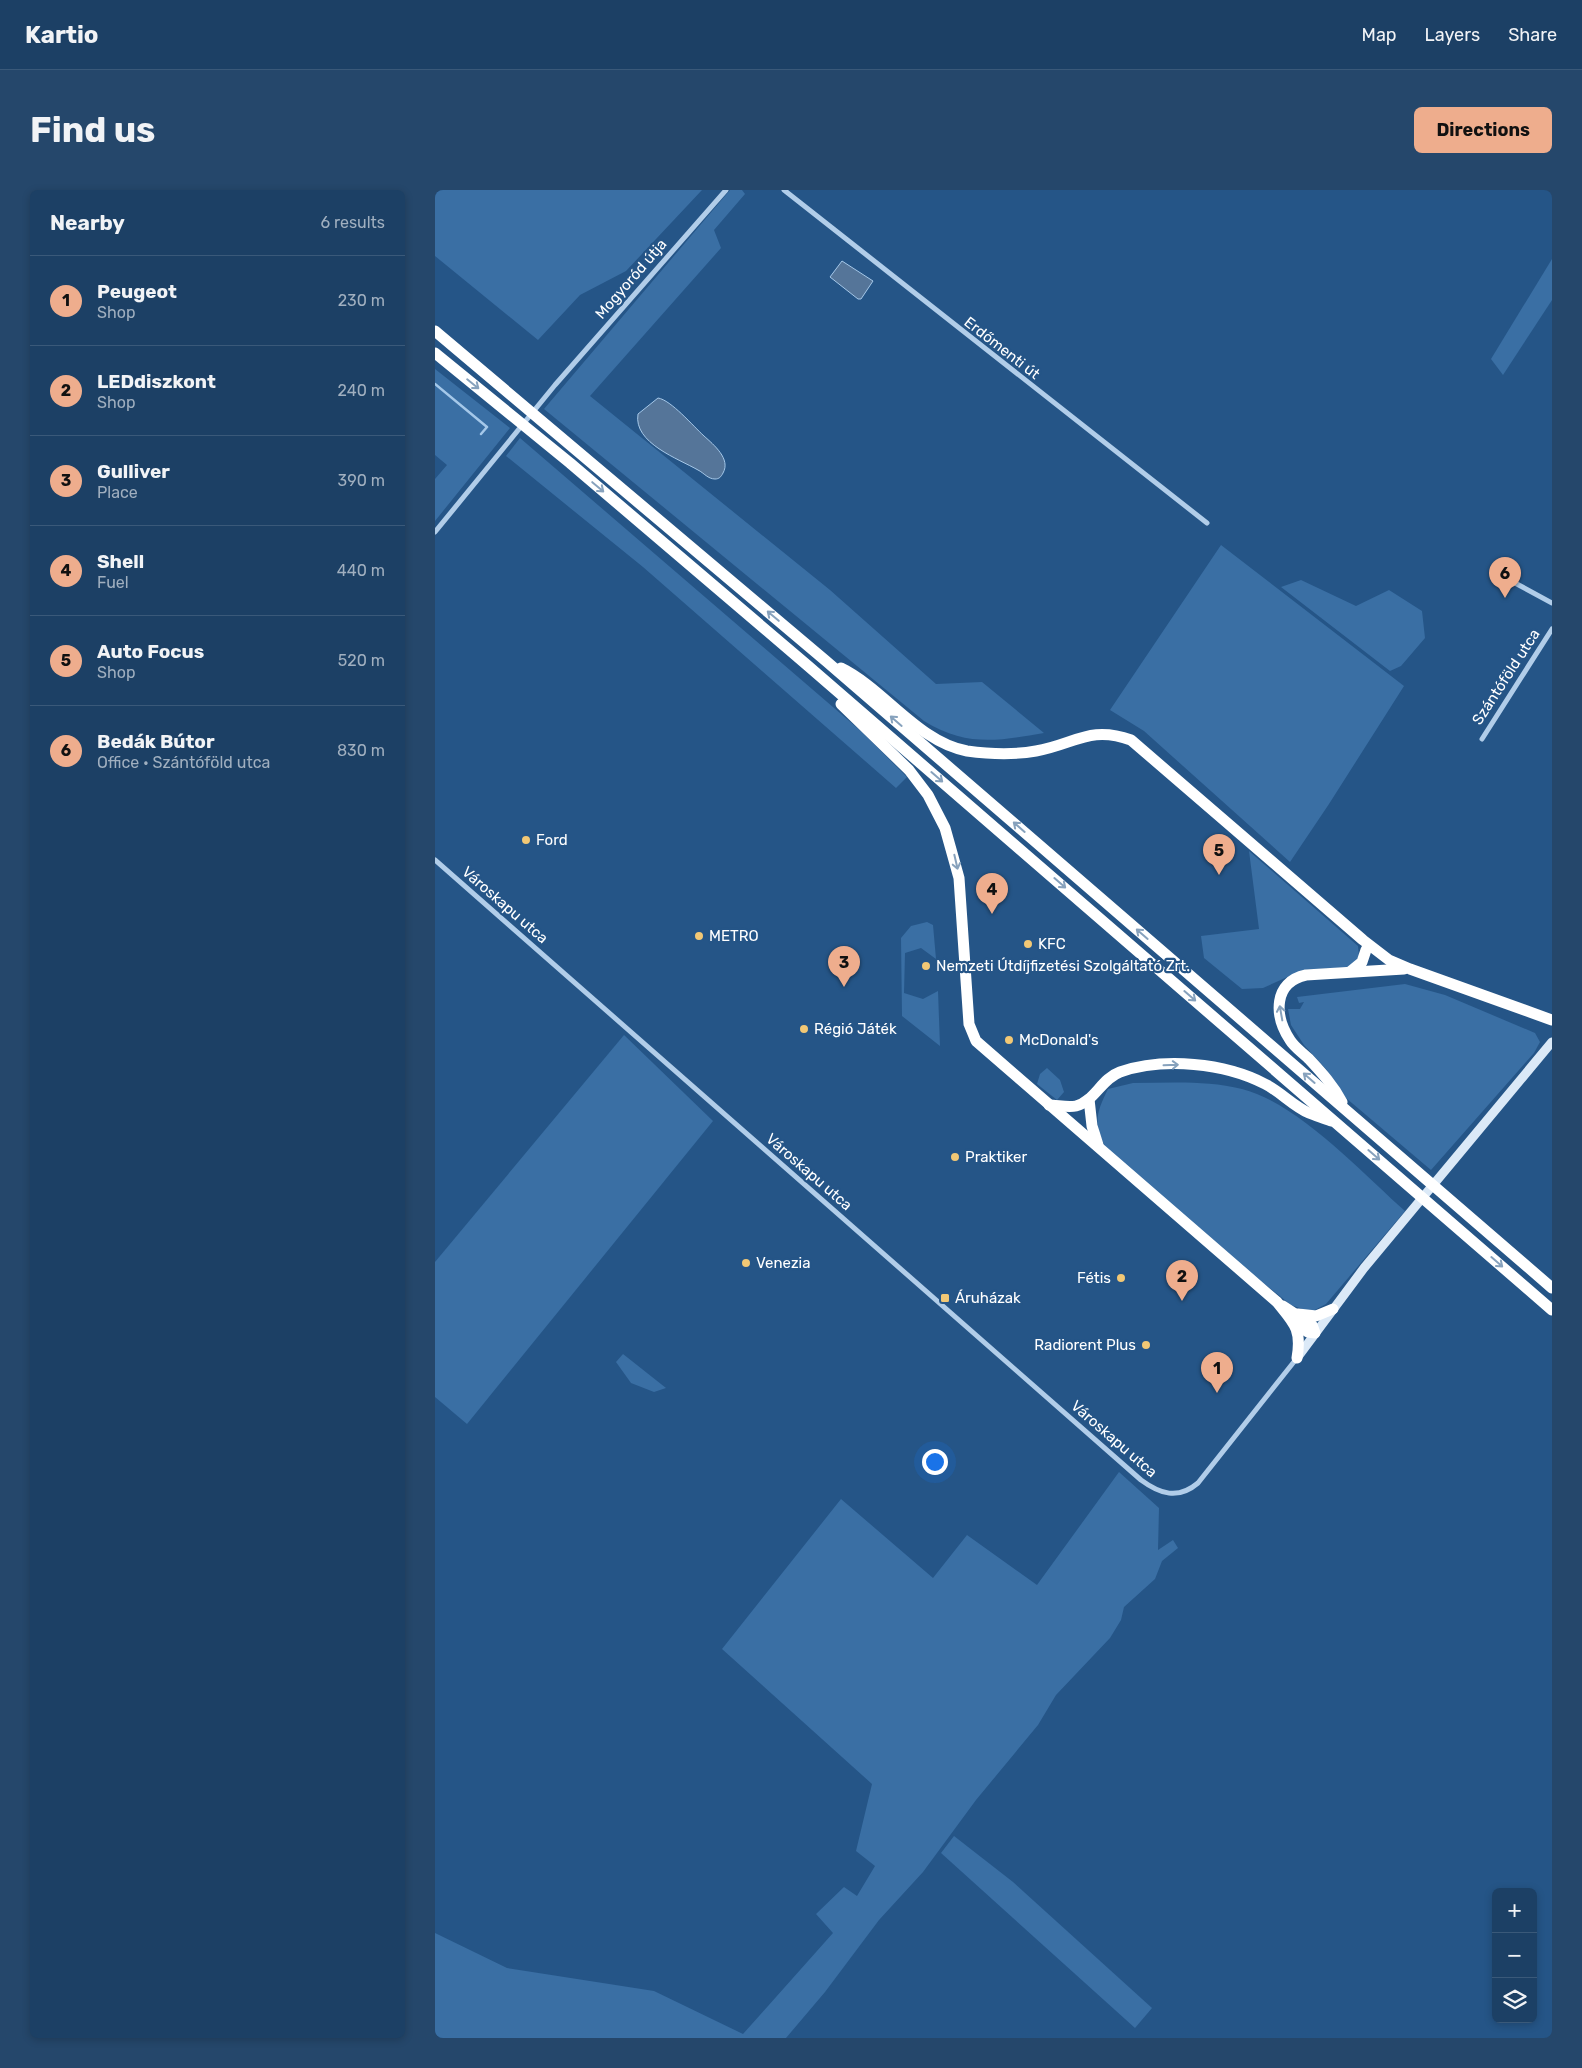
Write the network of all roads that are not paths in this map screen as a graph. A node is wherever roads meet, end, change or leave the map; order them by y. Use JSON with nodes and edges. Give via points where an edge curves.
{"nodes":[{"id":1,"x":726,"y":190,"type":"edge"},
{"id":2,"x":784,"y":190,"type":"edge"},
{"id":3,"x":435,"y":331,"type":"edge"},
{"id":4,"x":435,"y":353,"type":"edge"},
{"id":5,"x":1207,"y":523,"type":"dead end"},
{"id":6,"x":435,"y":532,"type":"edge"},
{"id":7,"x":1515,"y":583,"type":"dead end"},
{"id":8,"x":1552,"y":603,"type":"edge"},
{"id":9,"x":1552,"y":629,"type":"edge"},
{"id":10,"x":826,"y":661,"type":"junction"},
{"id":11,"x":807,"y":665,"type":"junction"},
{"id":12,"x":1481,"y":739,"type":"dead end"},
{"id":13,"x":435,"y":860,"type":"edge"},
{"id":14,"x":1364,"y":945,"type":"junction"},
{"id":15,"x":1384,"y":969,"type":"junction"},
{"id":16,"x":1410,"y":969,"type":"junction"},
{"id":17,"x":1351,"y":971,"type":"junction"},
{"id":18,"x":1552,"y":1020,"type":"edge"},
{"id":19,"x":1552,"y":1042,"type":"edge"},
{"id":20,"x":1086,"y":1103,"type":"junction"},
{"id":21,"x":1049,"y":1105,"type":"junction"},
{"id":22,"x":1346,"y":1110,"type":"junction"},
{"id":23,"x":1071,"y":1124,"type":"junction"},
{"id":24,"x":1337,"y":1124,"type":"junction"},
{"id":25,"x":1100,"y":1149,"type":"junction"},
{"id":26,"x":1552,"y":1288,"type":"edge"},
{"id":27,"x":1333,"y":1309,"type":"junction"},
{"id":28,"x":1552,"y":1310,"type":"edge"},
{"id":29,"x":1296,"y":1319,"type":"junction"},
{"id":30,"x":1315,"y":1333,"type":"junction"},
{"id":31,"x":1297,"y":1358,"type":"junction"}],
"edges":[{"from":1,"to":6,"type":"street","name":"Mogyoród útja","via":[[555,385]]},
{"from":2,"to":5,"type":"street","name":"Erdőmenti út"},
{"from":10,"to":3,"type":"highway","one_way":true},
{"from":4,"to":11,"type":"highway","one_way":true},
{"from":7,"to":8,"type":"street"},
{"from":9,"to":12,"type":"street","name":"Szántóföld utca"},
{"from":10,"to":14,"type":"highway","via":[[854,675],[920,728],[966,750],[1035,752],[1103,733],[1131,740]]},
{"from":22,"to":10,"type":"highway","one_way":true},
{"from":11,"to":21,"type":"highway","one_way":true,"via":[[909,770],[928,795],[949,836],[957,869],[969,1024],[973,1037]]},
{"from":11,"to":24,"type":"highway","one_way":true},
{"from":13,"to":31,"type":"street","name":"Városkapu utca","via":[[1141,1480],[1163,1493],[1184,1492],[1198,1484]]},
{"from":14,"to":15,"type":"highway"},
{"from":14,"to":16,"type":"highway"},
{"from":14,"to":17,"type":"highway","via":[[1362,962]]},
{"from":15,"to":16,"type":"highway"},
{"from":15,"to":17,"type":"highway"},
{"from":16,"to":18,"type":"highway"},
{"from":22,"to":17,"type":"highway","one_way":true,"via":[[1332,1084],[1290,1040],[1279,1012],[1281,994],[1295,977]]},
{"from":19,"to":27,"type":"street"},
{"from":20,"to":21,"type":"highway"},
{"from":20,"to":23,"type":"highway","via":[[1078,1121]]},
{"from":20,"to":24,"type":"highway","one_way":true,"via":[[1104,1082],[1123,1071],[1163,1065],[1215,1066],[1251,1077],[1310,1114]]},
{"from":20,"to":25,"type":"highway"},
{"from":21,"to":23,"type":"highway"},
{"from":22,"to":26,"type":"highway"},
{"from":23,"to":25,"type":"highway"},
{"from":24,"to":28,"type":"highway","one_way":true},
{"from":25,"to":29,"type":"highway"},
{"from":27,"to":29,"type":"highway"},
{"from":27,"to":30,"type":"street"},
{"from":29,"to":30,"type":"highway","via":[[1312,1325]]},
{"from":29,"to":31,"type":"highway"},
{"from":30,"to":31,"type":"street"}]}
